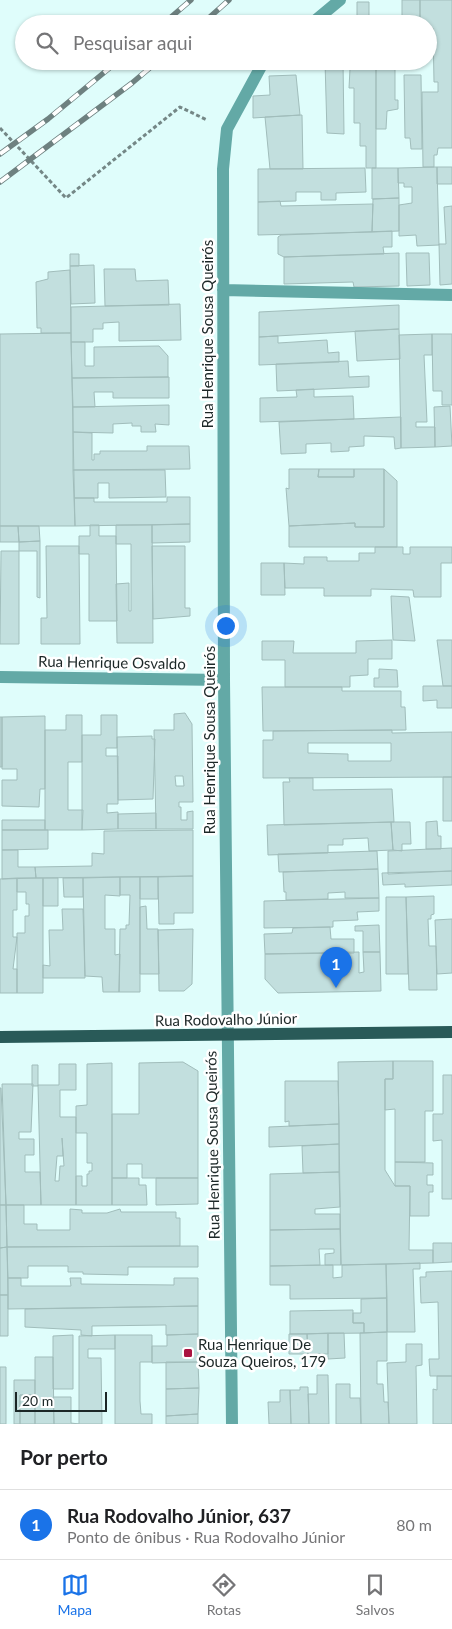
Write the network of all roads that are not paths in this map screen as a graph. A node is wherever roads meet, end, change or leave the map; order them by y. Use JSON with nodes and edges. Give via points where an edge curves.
{"nodes":[{"id":1,"x":340,"y":0,"type":"edge"},
{"id":2,"x":322,"y":15,"type":"edge"},
{"id":3,"x":259,"y":70,"type":"edge"},
{"id":4,"x":223,"y":290,"type":"junction"},
{"id":5,"x":452,"y":295,"type":"edge"},
{"id":6,"x":0,"y":677,"type":"edge"},
{"id":7,"x":224,"y":680,"type":"junction"},
{"id":8,"x":452,"y":1032,"type":"edge"},
{"id":9,"x":227,"y":1036,"type":"junction"},
{"id":10,"x":0,"y":1037,"type":"edge"},
{"id":11,"x":232,"y":1424,"type":"edge"}],
"edges":[{"from":1,"to":2,"type":"street"},
{"from":3,"to":4,"type":"street","name":"Rua Henrique Sousa Queirós","via":[[227,129],[223,169]]},
{"from":4,"to":5,"type":"street"},
{"from":4,"to":7,"type":"street","name":"Rua Henrique Sousa Queirós"},
{"from":6,"to":7,"type":"street","name":"Rua Henrique Osvaldo"},
{"from":7,"to":9,"type":"street","name":"Rua Henrique Sousa Queirós"},
{"from":8,"to":9,"type":"main road","name":"Rua Rodovalho Júnior"},
{"from":9,"to":10,"type":"main road","name":"Rua Rodovalho Júnior"},
{"from":9,"to":11,"type":"street","name":"Rua Henrique Sousa Queirós"}]}
